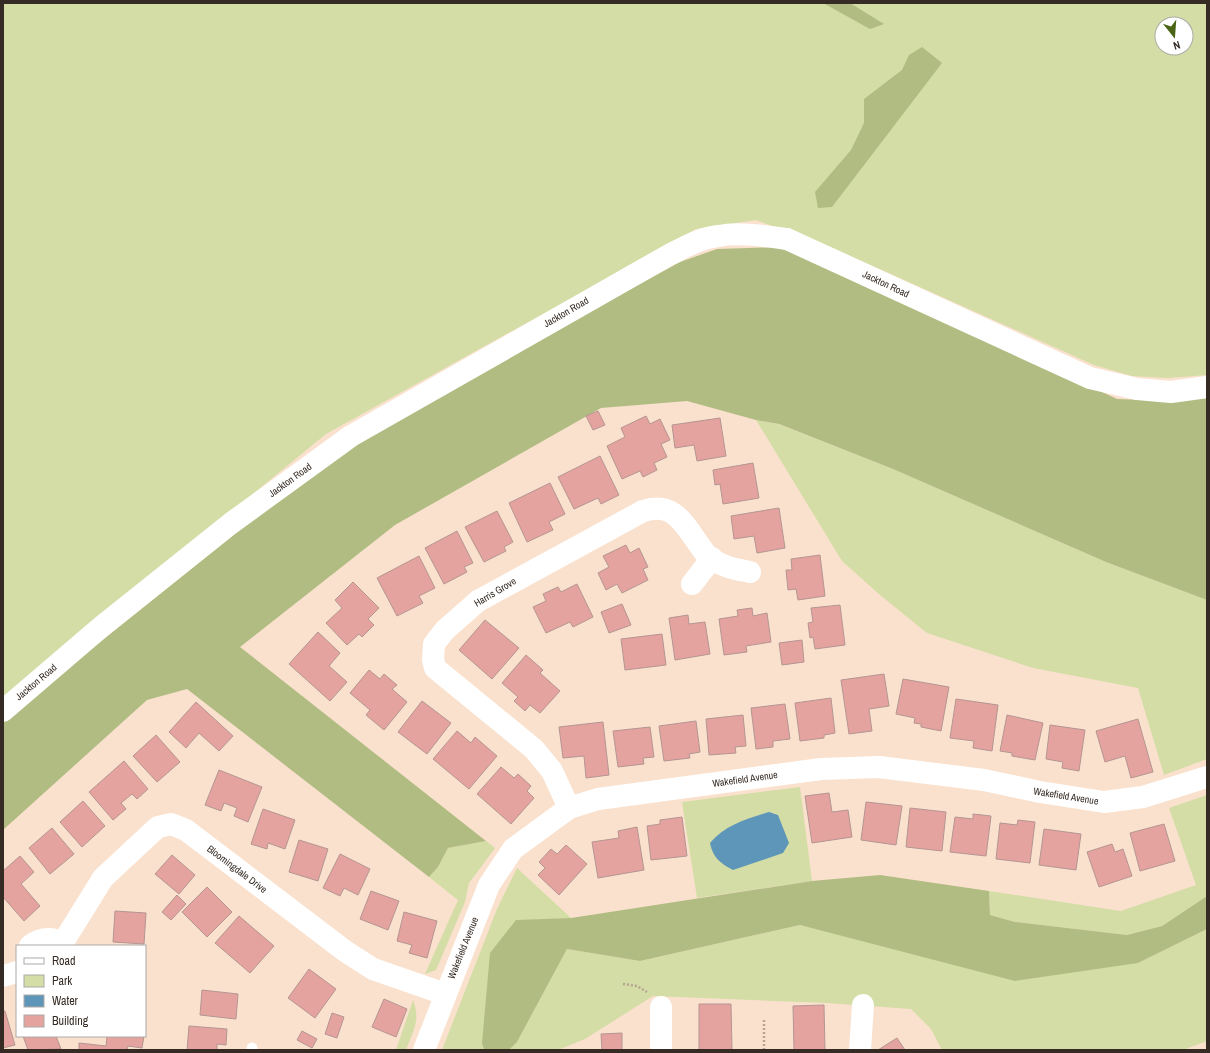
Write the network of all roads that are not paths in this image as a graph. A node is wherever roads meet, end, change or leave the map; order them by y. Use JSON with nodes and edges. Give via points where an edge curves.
{"nodes":[{"id":1,"x":1207,"y":387,"type":"edge"},
{"id":2,"x":712,"y":558,"type":"junction"},
{"id":3,"x":750,"y":572,"type":"dead end"},
{"id":4,"x":692,"y":584,"type":"dead end"},
{"id":5,"x":3,"y":710,"type":"edge"},
{"id":6,"x":1207,"y":777,"type":"edge"},
{"id":7,"x":569,"y":808,"type":"junction"},
{"id":8,"x":32,"y":945,"type":"edge"},
{"id":9,"x":63,"y":945,"type":"edge"},
{"id":10,"x":16,"y":972,"type":"edge"},
{"id":11,"x":3,"y":976,"type":"edge"},
{"id":12,"x":445,"y":994,"type":"junction"},
{"id":13,"x":864,"y":1005,"type":"dead end"},
{"id":14,"x":661,"y":1007,"type":"dead end"},
{"id":15,"x":424,"y":1050,"type":"edge"},
{"id":16,"x":661,"y":1050,"type":"edge"},
{"id":17,"x":860,"y":1050,"type":"edge"}],
"edges":[{"from":1,"to":5,"type":"street","name":"Jackton Road","via":[[1171,392],[1157,391],[1136,389],[1090,378],[787,239],[766,236],[718,236],[695,242],[351,436],[224,529],[101,627]]},
{"from":2,"to":3,"type":"street","name":"Harris Grove","via":[[728,568]]},
{"from":2,"to":4,"type":"street"},
{"from":2,"to":7,"type":"street","name":"Harris Grove","via":[[677,516],[664,508],[655,507],[643,511],[478,601],[445,630],[434,644],[432,659],[436,668],[534,749],[552,771]]},
{"from":6,"to":7,"type":"street","name":"Wakefield Avenue","via":[[1143,797],[1104,802],[984,780],[879,767],[821,769],[598,799]]},
{"from":7,"to":12,"type":"street","name":"Wakefield Avenue","via":[[513,849],[489,885]]},
{"from":8,"to":9,"type":"street","name":"Bloomingdale Drive","via":[[48,938]]},
{"from":9,"to":12,"type":"street","name":"Bloomingdale Drive","via":[[103,878],[158,827],[171,824],[186,830],[345,952],[374,969]]},
{"from":10,"to":11,"type":"street"},
{"from":12,"to":15,"type":"street","name":"Wakefield Avenue"},
{"from":13,"to":17,"type":"street"},
{"from":14,"to":16,"type":"street"}]}
